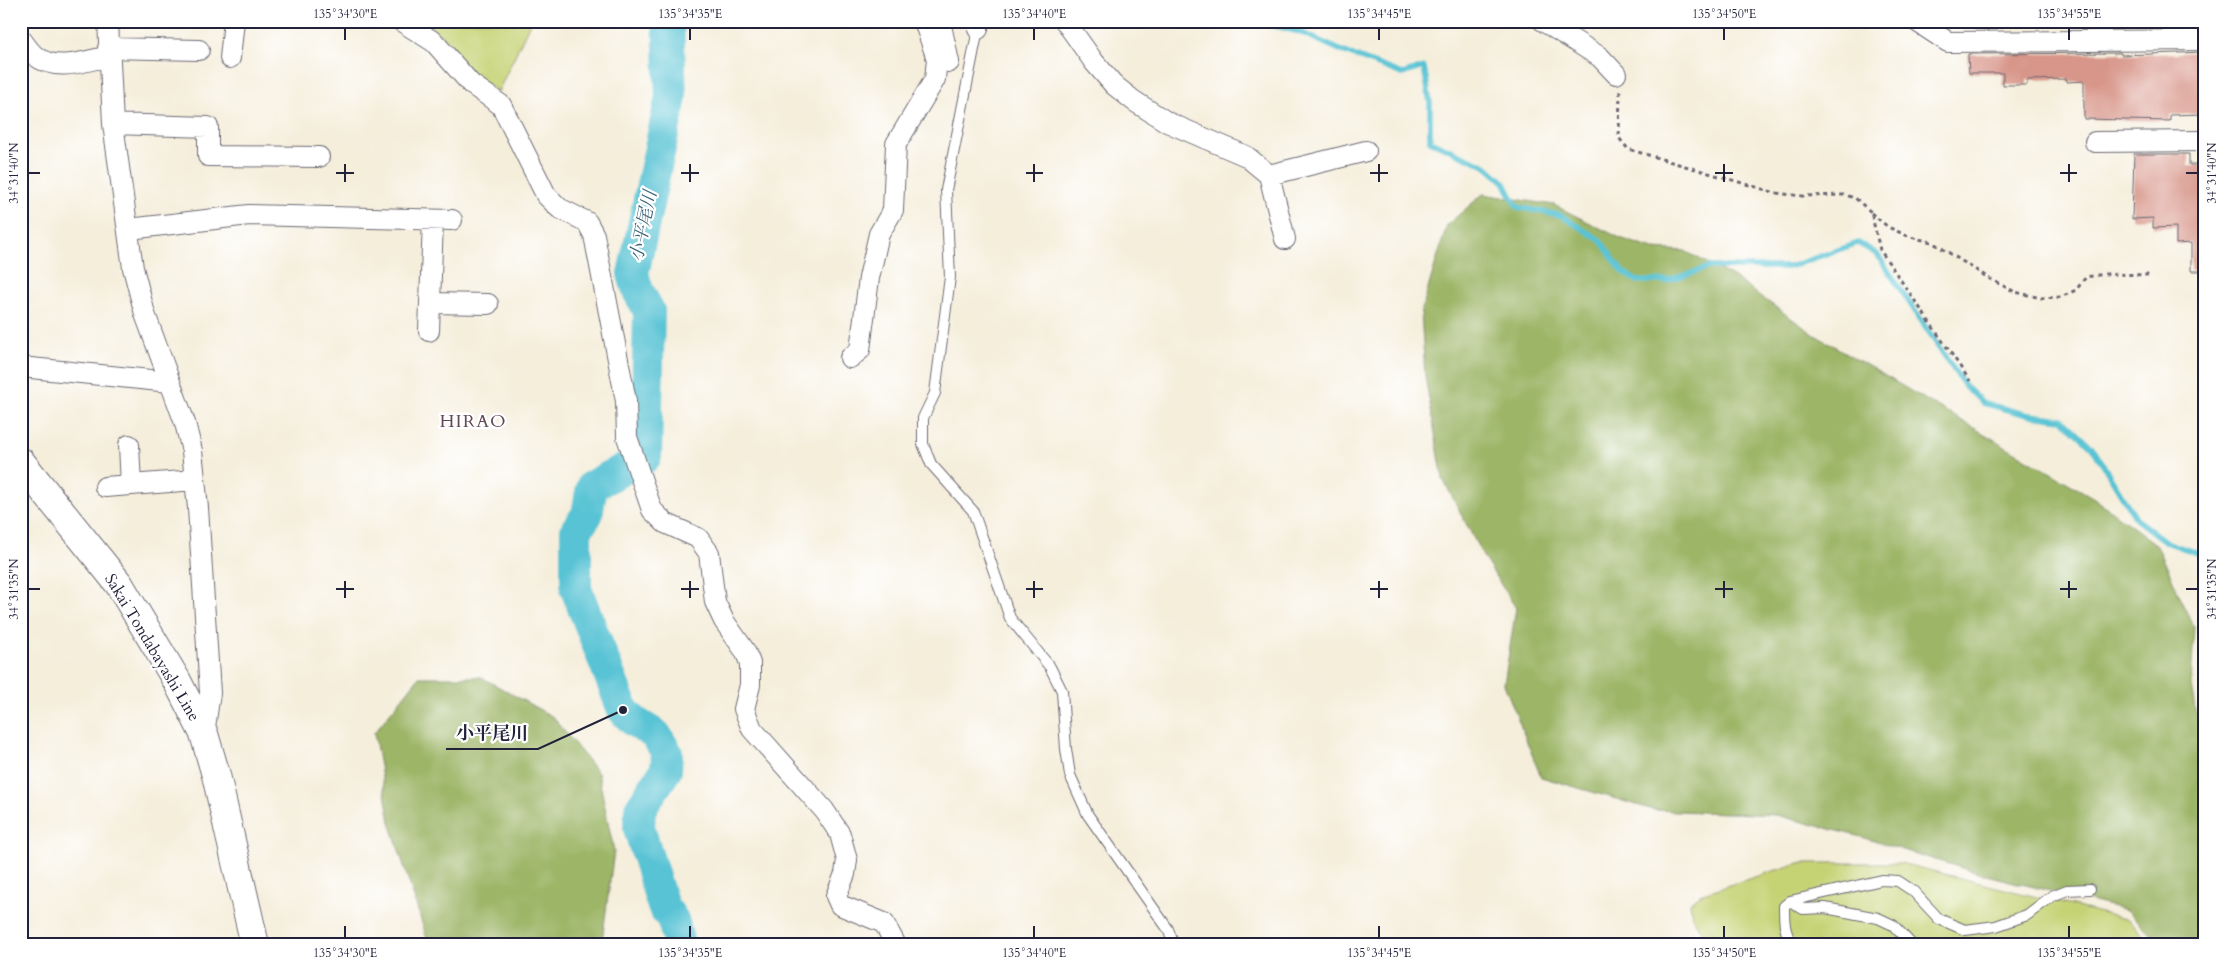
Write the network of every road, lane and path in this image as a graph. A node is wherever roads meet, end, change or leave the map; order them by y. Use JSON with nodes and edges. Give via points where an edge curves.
{"nodes":[{"id":1,"x":108,"y":21,"type":"edge"},
{"id":2,"x":234,"y":21,"type":"edge"},
{"id":3,"x":401,"y":21,"type":"edge"},
{"id":4,"x":924,"y":21,"type":"edge"},
{"id":5,"x":940,"y":21,"type":"edge"},
{"id":6,"x":1053,"y":21,"type":"edge"},
{"id":7,"x":1065,"y":21,"type":"edge"},
{"id":8,"x":1543,"y":21,"type":"edge"},
{"id":9,"x":1916,"y":21,"type":"edge"},
{"id":10,"x":979,"y":25,"type":"edge"},
{"id":11,"x":21,"y":40,"type":"edge"},
{"id":12,"x":2205,"y":40,"type":"edge"},
{"id":13,"x":199,"y":50,"type":"dead end"},
{"id":14,"x":109,"y":52,"type":"junction"},
{"id":15,"x":230,"y":58,"type":"dead end"},
{"id":16,"x":1616,"y":74,"type":"joint"},
{"id":17,"x":1134,"y":101,"type":"junction"},
{"id":18,"x":113,"y":124,"type":"junction"},
{"id":19,"x":2095,"y":142,"type":"dead end"},
{"id":20,"x":2205,"y":142,"type":"edge"},
{"id":21,"x":896,"y":144,"type":"junction"},
{"id":22,"x":1366,"y":151,"type":"dead end"},
{"id":23,"x":319,"y":158,"type":"dead end"},
{"id":24,"x":1269,"y":175,"type":"junction"},
{"id":25,"x":1871,"y":212,"type":"junction"},
{"id":26,"x":433,"y":220,"type":"junction"},
{"id":27,"x":452,"y":220,"type":"dead end"},
{"id":28,"x":129,"y":230,"type":"junction"},
{"id":29,"x":1285,"y":239,"type":"dead end"},
{"id":30,"x":2149,"y":275,"type":"dead end"},
{"id":31,"x":430,"y":303,"type":"junction"},
{"id":32,"x":488,"y":304,"type":"dead end"},
{"id":33,"x":429,"y":331,"type":"dead end"},
{"id":34,"x":850,"y":358,"type":"dead end"},
{"id":35,"x":21,"y":367,"type":"edge"},
{"id":36,"x":1970,"y":381,"type":"dead end"},
{"id":37,"x":170,"y":382,"type":"junction"},
{"id":38,"x":129,"y":445,"type":"dead end"},
{"id":39,"x":21,"y":462,"type":"edge"},
{"id":40,"x":195,"y":480,"type":"junction"},
{"id":41,"x":131,"y":485,"type":"junction"},
{"id":42,"x":105,"y":487,"type":"dead end"},
{"id":43,"x":204,"y":734,"type":"junction"},
{"id":44,"x":2090,"y":889,"type":"dead end"},
{"id":45,"x":1790,"y":901,"type":"junction"},
{"id":46,"x":255,"y":945,"type":"edge"},
{"id":47,"x":896,"y":945,"type":"edge"},
{"id":48,"x":1174,"y":945,"type":"edge"},
{"id":49,"x":1793,"y":945,"type":"edge"},
{"id":50,"x":1912,"y":945,"type":"edge"}],
"edges":[{"from":1,"to":14,"type":"street"},
{"from":2,"to":15,"type":"street"},
{"from":3,"to":47,"type":"street","via":[[434,42],[471,84],[501,105],[546,195],[560,208],[587,222],[594,234],[626,401],[627,437],[652,510],[666,523],[698,538],[709,553],[715,602],[750,663],[750,685],[744,709],[752,729],[824,810],[840,834],[847,860],[836,896],[840,905],[884,924]]},
{"from":4,"to":21,"type":"street","via":[[937,59],[934,79]]},
{"from":5,"to":21,"type":"street","via":[[950,58],[947,81],[912,136]]},
{"from":6,"to":17,"type":"street","via":[[1065,40],[1116,97],[1129,108]]},
{"from":7,"to":17,"type":"street","via":[[1094,62],[1114,85]]},
{"from":8,"to":16,"type":"street","via":[[1600,57]]},
{"from":9,"to":12,"type":"street","via":[[1948,42]]},
{"from":10,"to":48,"type":"lane","via":[[946,190],[950,277],[935,393],[923,418],[923,444],[930,464],[973,511],[1010,618],[1050,667],[1062,691],[1070,775],[1088,815],[1168,928]]},
{"from":11,"to":14,"type":"street","via":[[34,55],[51,64],[64,65]]},
{"from":13,"to":14,"type":"street"},
{"from":14,"to":18,"type":"street"},
{"from":16,"to":25,"type":"path","via":[[1620,83],[1619,138],[1628,149],[1776,193],[1845,195],[1855,198]]},
{"from":17,"to":24,"type":"street","via":[[1167,122],[1246,156]]},
{"from":18,"to":23,"type":"street","via":[[208,127],[208,156]]},
{"from":18,"to":28,"type":"street"},
{"from":19,"to":20,"type":"street"},
{"from":21,"to":34,"type":"street","via":[[893,210],[879,234],[869,278],[860,350]]},
{"from":22,"to":24,"type":"street"},
{"from":24,"to":29,"type":"street"},
{"from":25,"to":30,"type":"path","via":[[1888,227],[1932,242],[2014,292],[2041,298],[2061,297],[2076,290],[2086,277]]},
{"from":25,"to":36,"type":"path","via":[[1880,250]]},
{"from":26,"to":27,"type":"street"},
{"from":26,"to":28,"type":"street","via":[[250,215]]},
{"from":26,"to":31,"type":"street"},
{"from":28,"to":37,"type":"street","via":[[133,268],[145,314]]},
{"from":31,"to":32,"type":"street"},
{"from":31,"to":33,"type":"street"},
{"from":35,"to":37,"type":"street"},
{"from":37,"to":40,"type":"street","via":[[187,433]]},
{"from":38,"to":41,"type":"street"},
{"from":39,"to":43,"type":"main road","name":"Sakai Tondabayashi Line","via":[[119,584],[177,681]]},
{"from":40,"to":41,"type":"street"},
{"from":40,"to":43,"type":"street","via":[[210,693]]},
{"from":41,"to":42,"type":"street"},
{"from":43,"to":46,"type":"main road","name":"Sakai Tondabayashi Line"},
{"from":44,"to":45,"type":"lane","via":[[2067,890],[2052,896],[2027,915],[1996,926],[1965,930],[1939,919],[1898,880],[1882,880]]},
{"from":45,"to":49,"type":"lane","via":[[1784,906],[1784,922],[1787,937]]},
{"from":45,"to":50,"type":"lane","via":[[1803,909],[1825,908],[1878,918],[1893,925]]}]}
